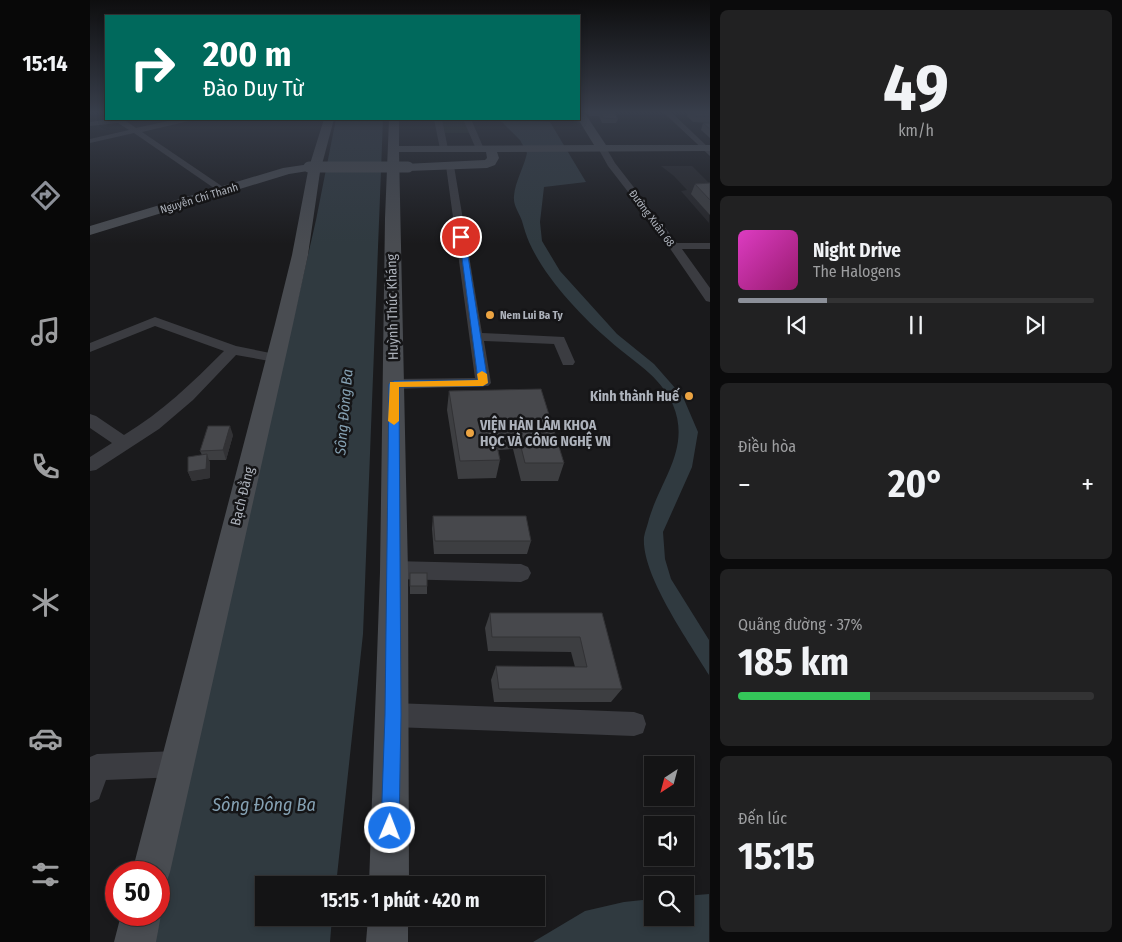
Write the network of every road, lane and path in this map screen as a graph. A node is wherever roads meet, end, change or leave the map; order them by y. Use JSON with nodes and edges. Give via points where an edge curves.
{"nodes":[{"id":1,"x":172,"y":156,"type":"edge"},
{"id":2,"x":319,"y":156,"type":"edge"},
{"id":3,"x":410,"y":156,"type":"edge"},
{"id":4,"x":491,"y":156,"type":"edge"},
{"id":5,"x":606,"y":156,"type":"edge"},
{"id":6,"x":400,"y":158,"type":"junction"},
{"id":7,"x":450,"y":166,"type":"junction"},
{"id":8,"x":224,"y":191,"type":"junction"},
{"id":9,"x":90,"y":231,"type":"edge"},
{"id":10,"x":674,"y":246,"type":"junction"},
{"id":11,"x":710,"y":246,"type":"edge"},
{"id":12,"x":710,"y":298,"type":"edge"},
{"id":13,"x":478,"y":338,"type":"junction"},
{"id":14,"x":90,"y":348,"type":"edge"},
{"id":15,"x":233,"y":350,"type":"junction"},
{"id":16,"x":276,"y":358,"type":"junction"},
{"id":17,"x":568,"y":362,"type":"dead end"},
{"id":18,"x":394,"y":384,"type":"junction"},
{"id":19,"x":90,"y":420,"type":"edge"},
{"id":20,"x":124,"y":443,"type":"junction"},
{"id":21,"x":90,"y":465,"type":"edge"},
{"id":22,"x":393,"y":570,"type":"junction"},
{"id":23,"x":521,"y":573,"type":"dead end"},
{"id":24,"x":393,"y":715,"type":"junction"},
{"id":25,"x":634,"y":724,"type":"dead end"},
{"id":26,"x":178,"y":764,"type":"junction"},
{"id":27,"x":90,"y":790,"type":"edge"},
{"id":28,"x":154,"y":861,"type":"edge"},
{"id":29,"x":389,"y":876,"type":"edge"},
{"id":30,"x":138,"y":926,"type":"edge"},
{"id":31,"x":388,"y":926,"type":"edge"},
{"id":32,"x":134,"y":942,"type":"edge"},
{"id":33,"x":387,"y":942,"type":"edge"}],
"edges":[{"from":1,"to":8,"type":"street"},
{"from":2,"to":16,"type":"street","name":"Bạch Đằng"},
{"from":3,"to":6,"type":"street"},
{"from":4,"to":7,"type":"street","via":[[491,162],[487,164]]},
{"from":5,"to":10,"type":"street","name":"Đường Xuân 68"},
{"from":6,"to":7,"type":"street"},
{"from":6,"to":8,"type":"street","name":"Nguyễn Chí Thanh","bridge":true,"via":[[287,171]]},
{"from":6,"to":18,"type":"street","name":"Huỳnh Thúc Kháng","via":[[391,269]]},
{"from":7,"to":13,"type":"street"},
{"from":8,"to":9,"type":"street","name":"Nguyễn Chí Thanh"},
{"from":10,"to":11,"type":"street"},
{"from":10,"to":12,"type":"street","name":"Đường Xuân 68"},
{"from":13,"to":17,"type":"street","via":[[559,340]]},
{"from":13,"to":18,"type":"street","via":[[483,383]]},
{"from":14,"to":15,"type":"street","via":[[155,322]]},
{"from":15,"to":16,"type":"street"},
{"from":15,"to":20,"type":"street","via":[[188,396],[153,425]]},
{"from":16,"to":26,"type":"street","name":"Bạch Đằng"},
{"from":18,"to":22,"type":"street","name":"Huỳnh Thúc Kháng"},
{"from":19,"to":20,"type":"street"},
{"from":20,"to":21,"type":"street"},
{"from":22,"to":23,"type":"street"},
{"from":22,"to":24,"type":"street","name":"Huỳnh Thúc Kháng"},
{"from":24,"to":25,"type":"street"},
{"from":24,"to":29,"type":"street","name":"Huỳnh Thúc Kháng"},
{"from":26,"to":27,"type":"street","via":[[97,767]]},
{"from":26,"to":28,"type":"street","name":"Bạch Đằng"},
{"from":30,"to":32,"type":"street"},
{"from":31,"to":33,"type":"street"}]}
